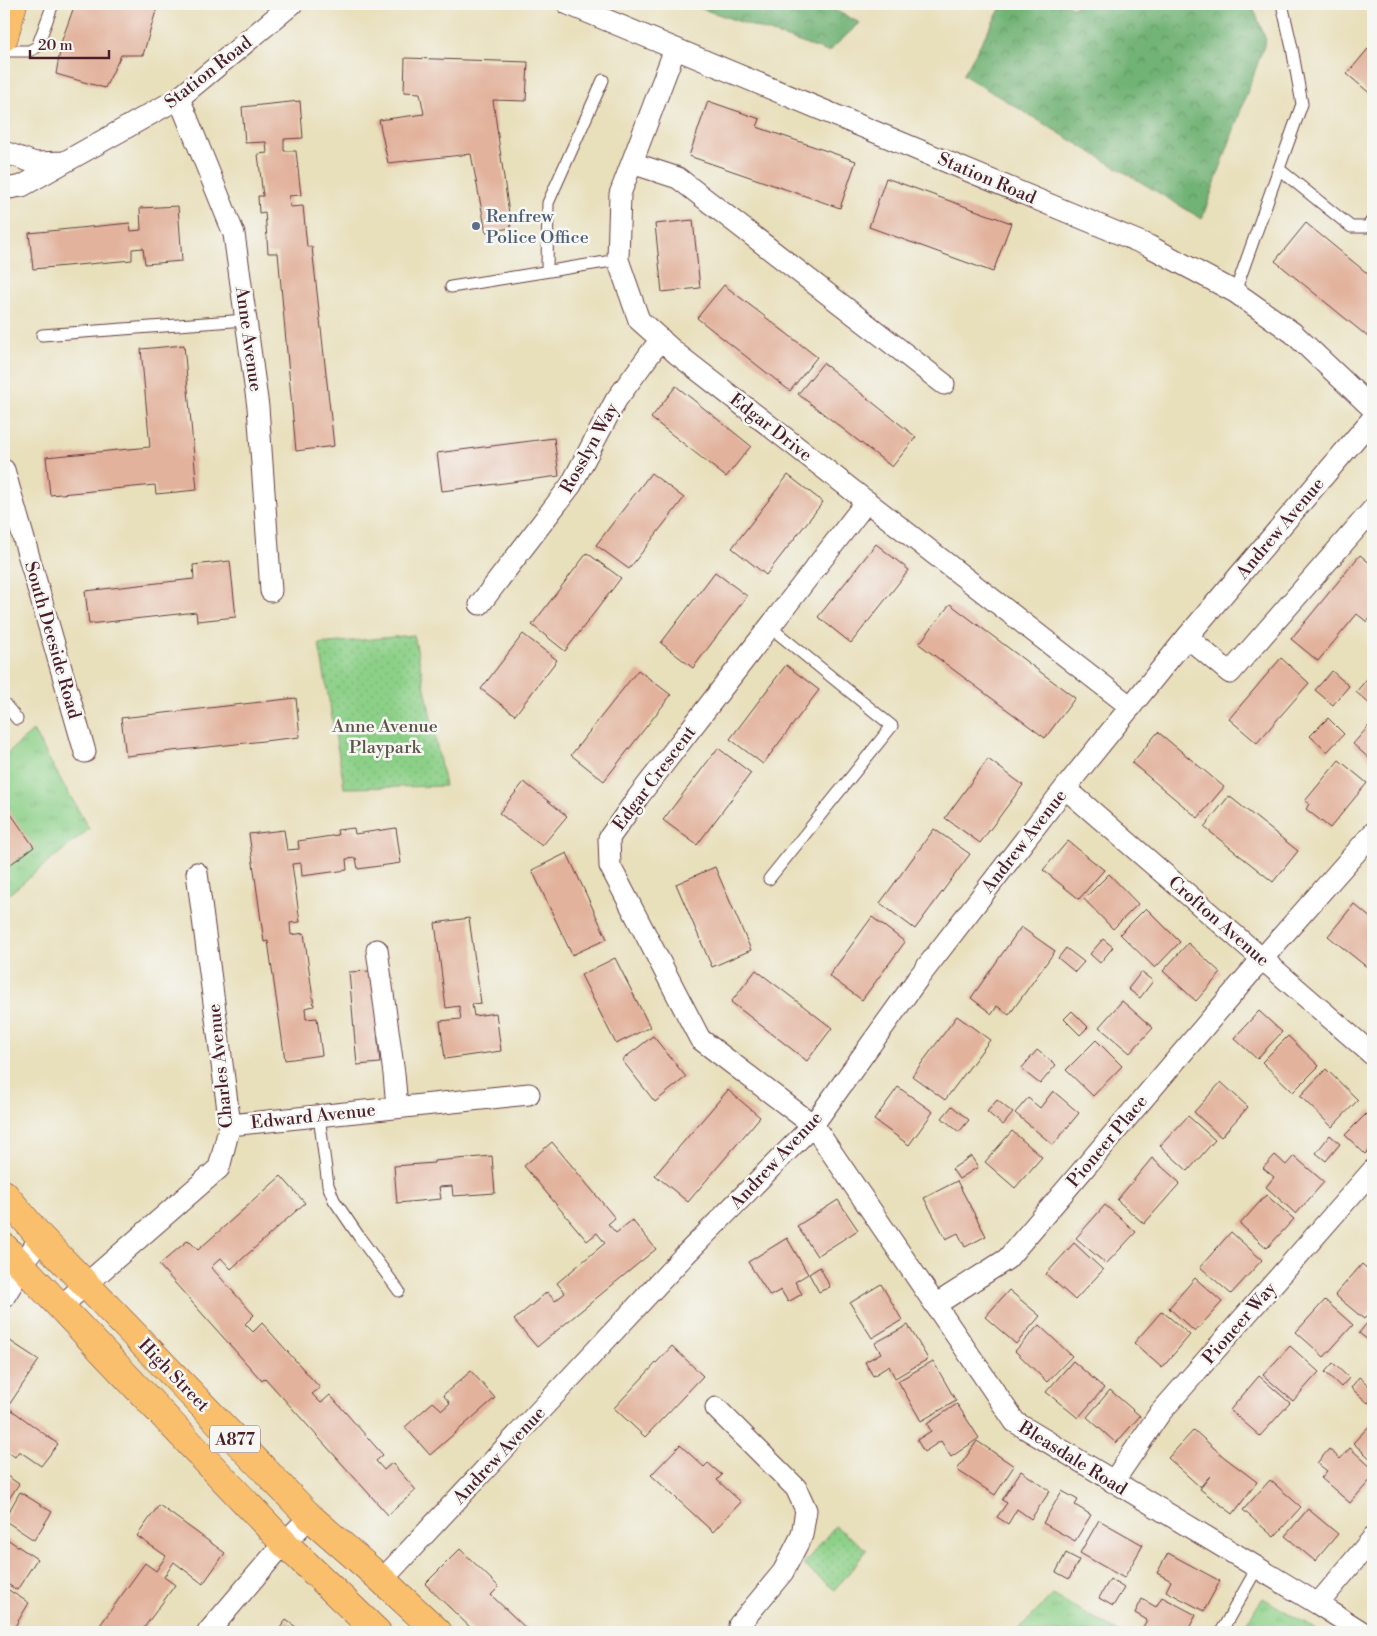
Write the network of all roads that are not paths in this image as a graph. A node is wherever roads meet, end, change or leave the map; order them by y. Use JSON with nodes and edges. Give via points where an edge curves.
{"nodes":[{"id":1,"x":12,"y":4,"type":"edge"},
{"id":2,"x":52,"y":4,"type":"edge"},
{"id":3,"x":292,"y":4,"type":"edge"},
{"id":4,"x":568,"y":4,"type":"edge"},
{"id":5,"x":1282,"y":4,"type":"edge"},
{"id":6,"x":4,"y":37,"type":"edge"},
{"id":7,"x":676,"y":49,"type":"junction"},
{"id":8,"x":4,"y":51,"type":"edge"},
{"id":9,"x":603,"y":80,"type":"dead end"},
{"id":10,"x":179,"y":98,"type":"junction"},
{"id":11,"x":4,"y":152,"type":"edge"},
{"id":12,"x":66,"y":162,"type":"junction"},
{"id":13,"x":632,"y":163,"type":"junction"},
{"id":14,"x":1279,"y":169,"type":"junction"},
{"id":15,"x":4,"y":189,"type":"edge"},
{"id":16,"x":1373,"y":219,"type":"edge"},
{"id":17,"x":618,"y":260,"type":"junction"},
{"id":18,"x":547,"y":270,"type":"junction"},
{"id":19,"x":451,"y":286,"type":"dead end"},
{"id":20,"x":1235,"y":292,"type":"junction"},
{"id":21,"x":246,"y":320,"type":"junction"},
{"id":22,"x":42,"y":335,"type":"dead end"},
{"id":23,"x":661,"y":339,"type":"junction"},
{"id":24,"x":944,"y":384,"type":"dead end"},
{"id":25,"x":1373,"y":408,"type":"edge"},
{"id":26,"x":1373,"y":418,"type":"edge"},
{"id":27,"x":6,"y":484,"type":"edge"},
{"id":28,"x":867,"y":502,"type":"junction"},
{"id":29,"x":1373,"y":508,"type":"edge"},
{"id":30,"x":271,"y":591,"type":"dead end"},
{"id":31,"x":480,"y":604,"type":"dead end"},
{"id":32,"x":770,"y":627,"type":"junction"},
{"id":33,"x":1187,"y":637,"type":"junction"},
{"id":34,"x":4,"y":703,"type":"edge"},
{"id":35,"x":1131,"y":707,"type":"junction"},
{"id":36,"x":18,"y":719,"type":"dead end"},
{"id":37,"x":85,"y":752,"type":"dead end"},
{"id":38,"x":1065,"y":788,"type":"junction"},
{"id":39,"x":1373,"y":833,"type":"edge"},
{"id":40,"x":197,"y":874,"type":"dead end"},
{"id":41,"x":769,"y":879,"type":"dead end"},
{"id":42,"x":377,"y":950,"type":"dead end"},
{"id":43,"x":1262,"y":959,"type":"junction"},
{"id":44,"x":1373,"y":1055,"type":"edge"},
{"id":45,"x":529,"y":1094,"type":"dead end"},
{"id":46,"x":397,"y":1107,"type":"junction"},
{"id":47,"x":319,"y":1116,"type":"junction"},
{"id":48,"x":230,"y":1125,"type":"junction"},
{"id":49,"x":813,"y":1125,"type":"junction"},
{"id":50,"x":1373,"y":1170,"type":"edge"},
{"id":51,"x":4,"y":1194,"type":"edge"},
{"id":52,"x":40,"y":1237,"type":"junction"},
{"id":53,"x":4,"y":1247,"type":"edge"},
{"id":54,"x":23,"y":1267,"type":"junction"},
{"id":55,"x":86,"y":1284,"type":"junction"},
{"id":56,"x":399,"y":1291,"type":"dead end"},
{"id":57,"x":4,"y":1296,"type":"edge"},
{"id":58,"x":935,"y":1305,"type":"junction"},
{"id":59,"x":60,"y":1306,"type":"junction"},
{"id":60,"x":716,"y":1408,"type":"dead end"},
{"id":61,"x":1113,"y":1482,"type":"junction"},
{"id":62,"x":310,"y":1516,"type":"junction"},
{"id":63,"x":1373,"y":1538,"type":"edge"},
{"id":64,"x":284,"y":1543,"type":"junction"},
{"id":65,"x":1256,"y":1568,"type":"junction"},
{"id":66,"x":382,"y":1580,"type":"junction"},
{"id":67,"x":1318,"y":1604,"type":"junction"},
{"id":68,"x":355,"y":1611,"type":"junction"},
{"id":69,"x":208,"y":1632,"type":"edge"},
{"id":70,"x":377,"y":1632,"type":"edge"},
{"id":71,"x":438,"y":1632,"type":"edge"},
{"id":72,"x":746,"y":1632,"type":"edge"},
{"id":73,"x":1221,"y":1632,"type":"edge"},
{"id":74,"x":1362,"y":1632,"type":"edge"}],
"edges":[{"from":1,"to":6,"type":"main road"},
{"from":2,"to":8,"type":"lane","via":[[37,48]]},
{"from":3,"to":10,"type":"street","name":"Station Road"},
{"from":4,"to":7,"type":"street","name":"Station Road"},
{"from":5,"to":14,"type":"lane","via":[[1302,104]]},
{"from":7,"to":13,"type":"street","name":"Edgar Drive"},
{"from":7,"to":20,"type":"street","name":"Station Road","via":[[1149,246]]},
{"from":9,"to":18,"type":"lane","via":[[548,204]]},
{"from":10,"to":12,"type":"street","name":"Station Road"},
{"from":10,"to":21,"type":"street","name":"Anne Avenue","via":[[234,234]]},
{"from":11,"to":12,"type":"street","name":"Station Road","via":[[35,163]]},
{"from":12,"to":15,"type":"street","name":"Station Road","via":[[22,186]]},
{"from":13,"to":17,"type":"street","name":"Edgar Drive","via":[[620,194]]},
{"from":13,"to":24,"type":"street","via":[[678,178]]},
{"from":14,"to":16,"type":"lane","via":[[1352,227],[1367,227]]},
{"from":14,"to":20,"type":"lane"},
{"from":17,"to":18,"type":"lane"},
{"from":17,"to":23,"type":"street","name":"Edgar Drive","via":[[639,320]]},
{"from":18,"to":19,"type":"lane"},
{"from":20,"to":25,"type":"street","name":"Station Road","via":[[1293,333]]},
{"from":21,"to":22,"type":"lane"},
{"from":21,"to":30,"type":"street","name":"Anne Avenue","via":[[258,407]]},
{"from":23,"to":28,"type":"street","name":"Edgar Drive"},
{"from":23,"to":31,"type":"street","name":"Rosslyn Way","via":[[616,400],[571,484]]},
{"from":26,"to":33,"type":"street","name":"Andrew Avenue"},
{"from":27,"to":37,"type":"street","name":"South Deeside Road"},
{"from":28,"to":32,"type":"street","name":"Edgar Crescent"},
{"from":28,"to":35,"type":"street","name":"Edgar Drive"},
{"from":29,"to":33,"type":"street","via":[[1230,674]]},
{"from":32,"to":41,"type":"lane","via":[[892,726]]},
{"from":32,"to":49,"type":"street","name":"Edgar Crescent","via":[[609,838],[610,866],[700,1039]]},
{"from":33,"to":35,"type":"street","name":"Andrew Avenue"},
{"from":34,"to":36,"type":"lane"},
{"from":35,"to":38,"type":"street","name":"Andrew Avenue"},
{"from":38,"to":43,"type":"street","name":"Crofton Avenue"},
{"from":38,"to":49,"type":"street","name":"Andrew Avenue","via":[[919,977]]},
{"from":39,"to":43,"type":"street","name":"Pioneer Place"},
{"from":40,"to":48,"type":"street","name":"Charles Avenue"},
{"from":42,"to":46,"type":"street","name":"Edward Avenue"},
{"from":43,"to":44,"type":"street","name":"Crofton Avenue"},
{"from":43,"to":58,"type":"street","name":"Pioneer Place","via":[[1007,1259]]},
{"from":45,"to":46,"type":"street","name":"Edward Avenue"},
{"from":46,"to":47,"type":"street","name":"Edward Avenue"},
{"from":47,"to":48,"type":"street","name":"Edward Avenue"},
{"from":47,"to":56,"type":"lane","via":[[328,1185],[334,1200]]},
{"from":48,"to":55,"type":"street","name":"Charles Avenue","via":[[219,1168]]},
{"from":49,"to":58,"type":"street","name":"Bleasdale Road"},
{"from":49,"to":66,"type":"street","name":"Andrew Avenue","via":[[684,1256]]},
{"from":50,"to":61,"type":"street","name":"Pioneer Way","via":[[1160,1413]]},
{"from":51,"to":52,"type":"main road","name":"High Street","number":"A877"},
{"from":52,"to":54,"type":"street"},
{"from":52,"to":55,"type":"main road","name":"High Street","number":"A877"},
{"from":53,"to":54,"type":"main road","name":"High Street","number":"A877"},
{"from":54,"to":57,"type":"street"},
{"from":54,"to":59,"type":"main road","name":"High Street","number":"A877"},
{"from":55,"to":59,"type":"street","name":"Charles Avenue"},
{"from":55,"to":62,"type":"main road","name":"High Street","number":"A877"},
{"from":58,"to":61,"type":"street","name":"Bleasdale Road","via":[[1014,1422]]},
{"from":59,"to":64,"type":"main road","name":"High Street","number":"A877"},
{"from":60,"to":72,"type":"street","via":[[796,1488],[806,1510],[802,1535],[782,1572],[738,1625]]},
{"from":61,"to":65,"type":"street","name":"Bleasdale Road"},
{"from":62,"to":64,"type":"street"},
{"from":62,"to":66,"type":"main road","name":"High Street","number":"A877"},
{"from":63,"to":67,"type":"street"},
{"from":64,"to":68,"type":"main road","name":"High Street","number":"A877"},
{"from":64,"to":69,"type":"street"},
{"from":65,"to":67,"type":"street","name":"Bleasdale Road"},
{"from":65,"to":73,"type":"lane"},
{"from":66,"to":68,"type":"main road"},
{"from":66,"to":71,"type":"main road","name":"High Street","number":"A877"},
{"from":67,"to":74,"type":"street","name":"Bleasdale Road"},
{"from":68,"to":70,"type":"main road","name":"High Street","number":"A877"}]}
